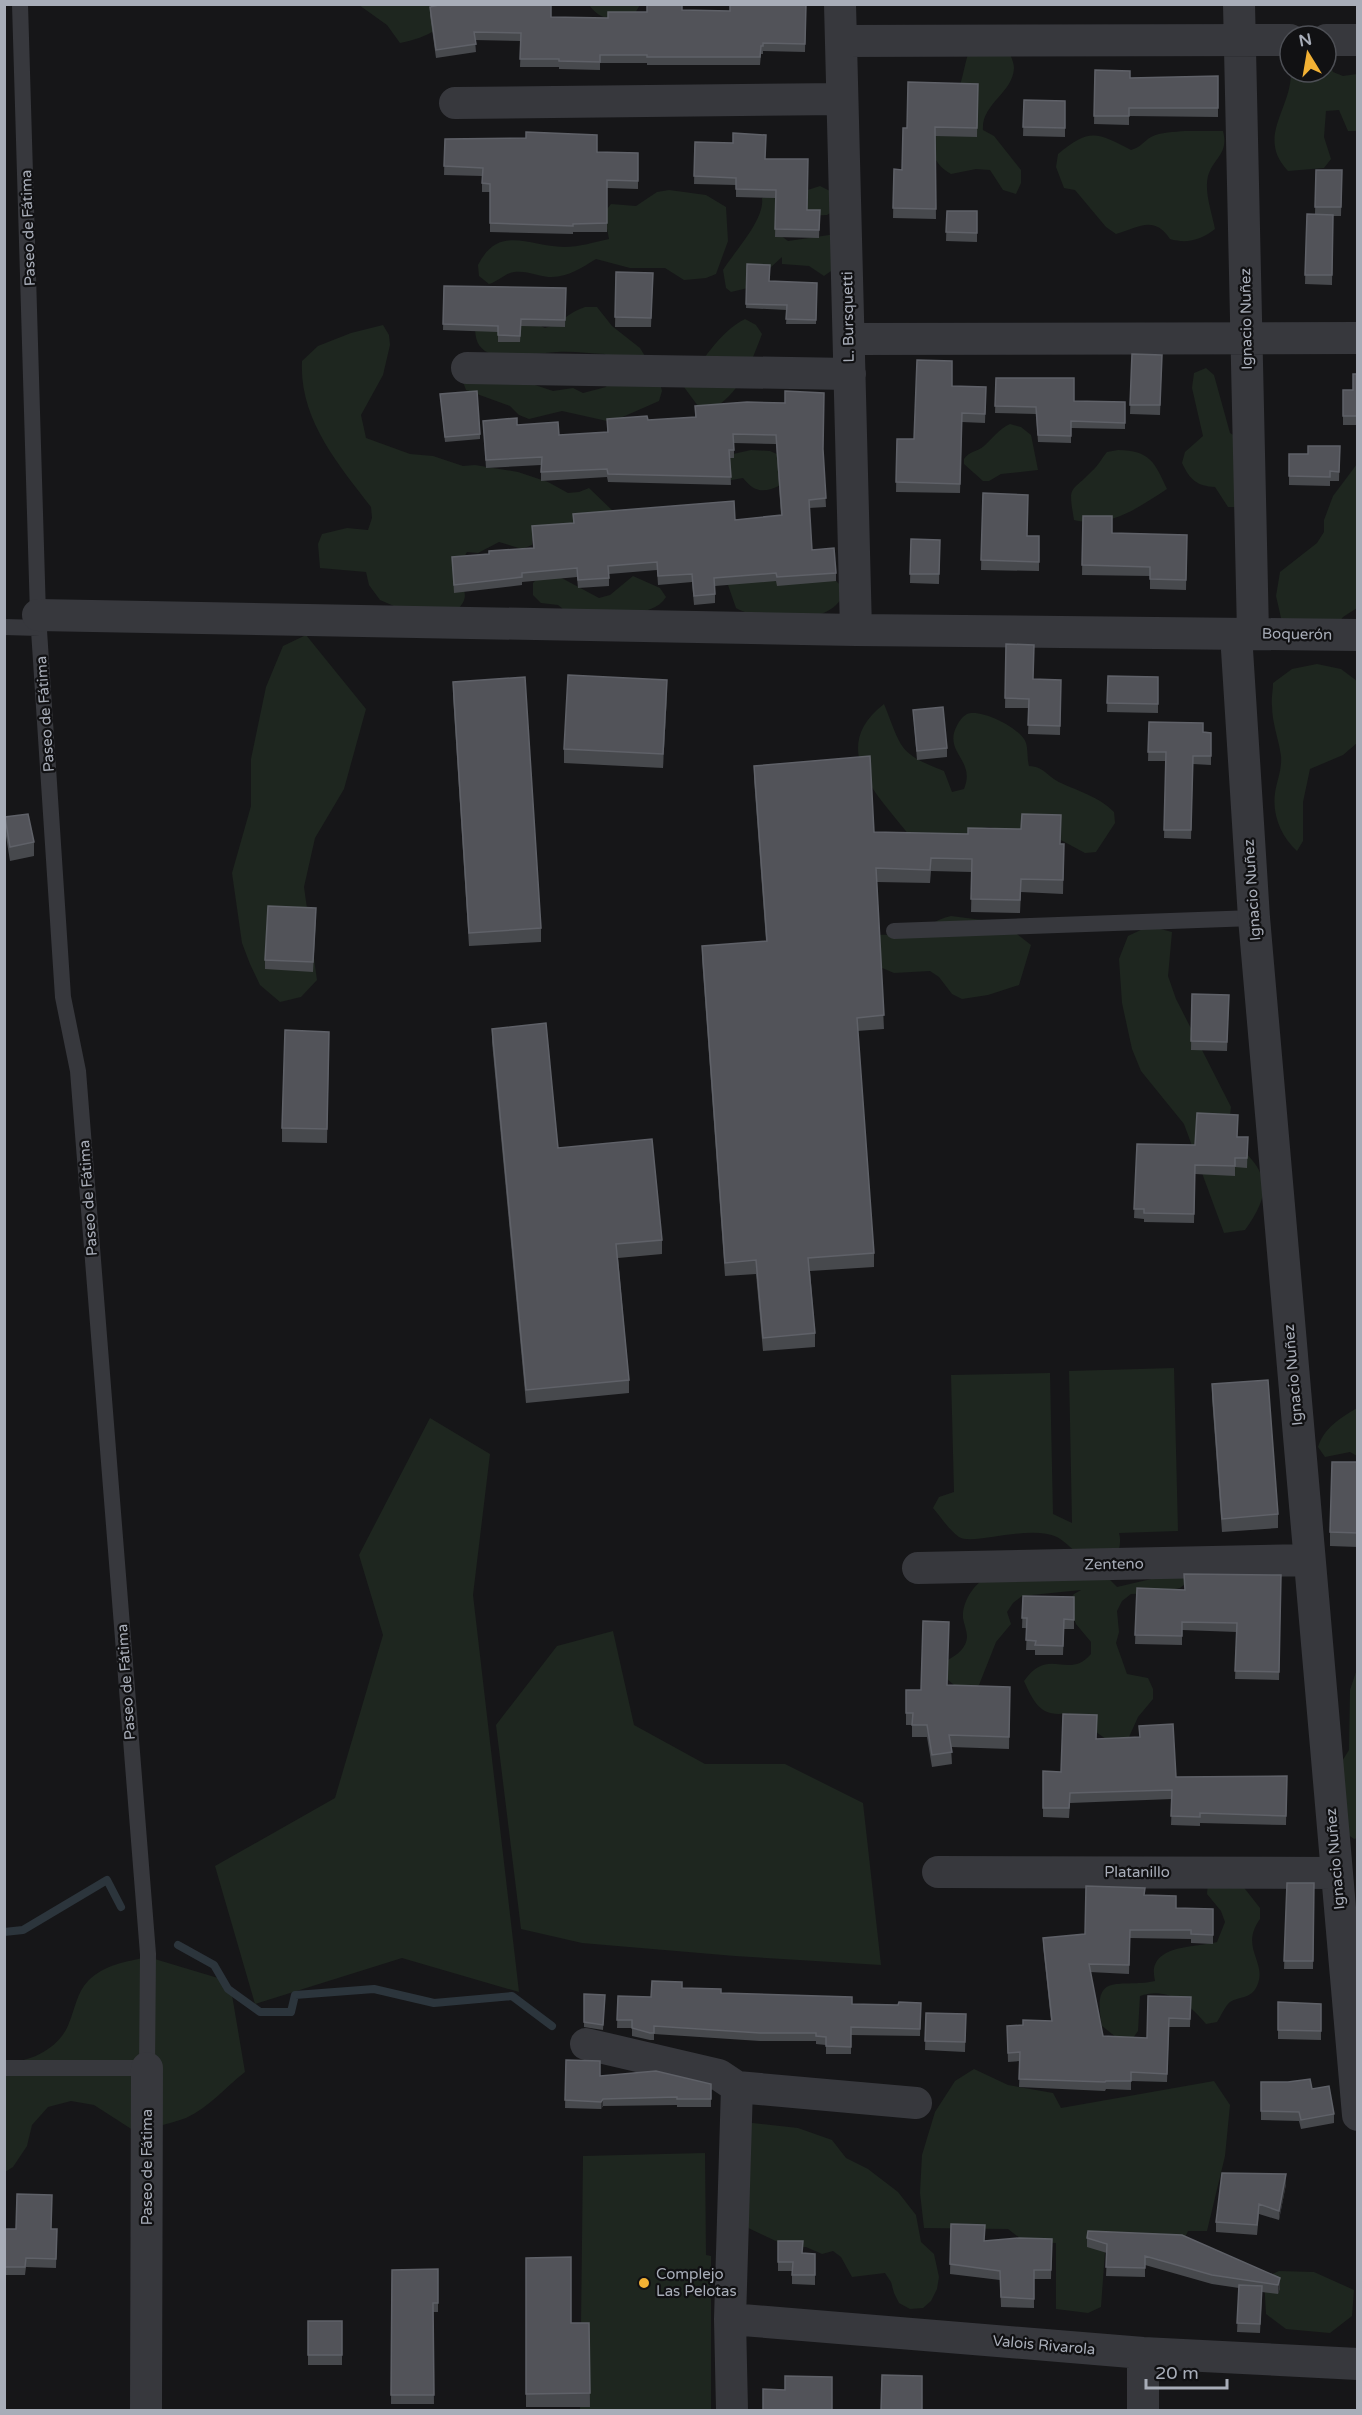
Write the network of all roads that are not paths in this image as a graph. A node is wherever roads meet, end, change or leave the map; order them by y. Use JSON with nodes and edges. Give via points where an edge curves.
{"nodes":[{"id":1,"x":20,"y":4,"type":"edge"},
{"id":2,"x":840,"y":4,"type":"edge"},
{"id":3,"x":1239,"y":4,"type":"edge"},
{"id":4,"x":1240,"y":40,"type":"junction"},
{"id":5,"x":1278,"y":40,"type":"edge"},
{"id":6,"x":1338,"y":40,"type":"edge"},
{"id":7,"x":1358,"y":40,"type":"edge"},
{"id":8,"x":841,"y":42,"type":"junction"},
{"id":9,"x":842,"y":99,"type":"junction"},
{"id":10,"x":454,"y":103,"type":"dead end"},
{"id":11,"x":1246,"y":336,"type":"junction"},
{"id":12,"x":1358,"y":338,"type":"edge"},
{"id":13,"x":849,"y":339,"type":"junction"},
{"id":14,"x":467,"y":368,"type":"dead end"},
{"id":15,"x":849,"y":374,"type":"junction"},
{"id":16,"x":39,"y":621,"type":"junction"},
{"id":17,"x":4,"y":627,"type":"edge"},
{"id":18,"x":856,"y":630,"type":"junction"},
{"id":19,"x":1244,"y":633,"type":"junction"},
{"id":20,"x":1358,"y":635,"type":"edge"},
{"id":21,"x":1254,"y":918,"type":"junction"},
{"id":22,"x":894,"y":931,"type":"dead end"},
{"id":23,"x":1309,"y":1560,"type":"junction"},
{"id":24,"x":918,"y":1568,"type":"dead end"},
{"id":25,"x":938,"y":1872,"type":"dead end"},
{"id":26,"x":1337,"y":1873,"type":"junction"},
{"id":27,"x":586,"y":2044,"type":"dead end"},
{"id":28,"x":1355,"y":2058,"type":"edge"},
{"id":29,"x":4,"y":2068,"type":"edge"},
{"id":30,"x":147,"y":2068,"type":"junction"},
{"id":31,"x":737,"y":2087,"type":"junction"},
{"id":32,"x":916,"y":2103,"type":"dead end"},
{"id":33,"x":1358,"y":2115,"type":"edge"},
{"id":34,"x":730,"y":2319,"type":"junction"},
{"id":35,"x":1143,"y":2354,"type":"junction"},
{"id":36,"x":1358,"y":2364,"type":"edge"},
{"id":37,"x":146,"y":2401,"type":"edge"},
{"id":38,"x":732,"y":2410,"type":"edge"},
{"id":39,"x":1143,"y":2410,"type":"edge"}],
"edges":[{"from":1,"to":16,"type":"lane","name":"Paseo de Fátima"},
{"from":2,"to":8,"type":"street","name":"L. Bursquetti"},
{"from":3,"to":4,"type":"street","name":"Ignacio Nuñez"},
{"from":4,"to":5,"type":"street"},
{"from":4,"to":8,"type":"street"},
{"from":4,"to":11,"type":"street","name":"Ignacio Nuñez"},
{"from":6,"to":7,"type":"street"},
{"from":8,"to":9,"type":"street","name":"L. Bursquetti"},
{"from":9,"to":10,"type":"street"},
{"from":9,"to":13,"type":"street","name":"L. Bursquetti"},
{"from":11,"to":12,"type":"street"},
{"from":11,"to":13,"type":"street"},
{"from":11,"to":19,"type":"street","name":"Ignacio Nuñez"},
{"from":13,"to":15,"type":"street","name":"L. Bursquetti"},
{"from":14,"to":15,"type":"street"},
{"from":15,"to":18,"type":"street","name":"L. Bursquetti"},
{"from":16,"to":17,"type":"lane"},
{"from":16,"to":18,"type":"street","name":"Boquerón"},
{"from":16,"to":30,"type":"lane","name":"Paseo de Fátima","via":[[63,997],[78,1071],[148,1954]]},
{"from":18,"to":19,"type":"street","name":"Boquerón"},
{"from":19,"to":20,"type":"street","name":"Boquerón"},
{"from":19,"to":21,"type":"street","name":"Ignacio Nuñez"},
{"from":21,"to":22,"type":"lane"},
{"from":21,"to":23,"type":"street","name":"Ignacio Nuñez"},
{"from":23,"to":24,"type":"street","name":"Zenteno"},
{"from":23,"to":26,"type":"street","name":"Ignacio Nuñez"},
{"from":25,"to":26,"type":"street","name":"Platanillo"},
{"from":26,"to":28,"type":"street","name":"Ignacio Nuñez"},
{"from":27,"to":31,"type":"street","via":[[719,2076]]},
{"from":28,"to":33,"type":"street","name":"Ignacio Nuñez"},
{"from":29,"to":30,"type":"lane"},
{"from":30,"to":37,"type":"street","name":"Paseo de Fátima"},
{"from":31,"to":32,"type":"street"},
{"from":31,"to":34,"type":"street"},
{"from":34,"to":35,"type":"street","name":"Valois Rivarola"},
{"from":34,"to":38,"type":"street"},
{"from":35,"to":36,"type":"street","name":"Valois Rivarola"},
{"from":35,"to":39,"type":"street"}]}
